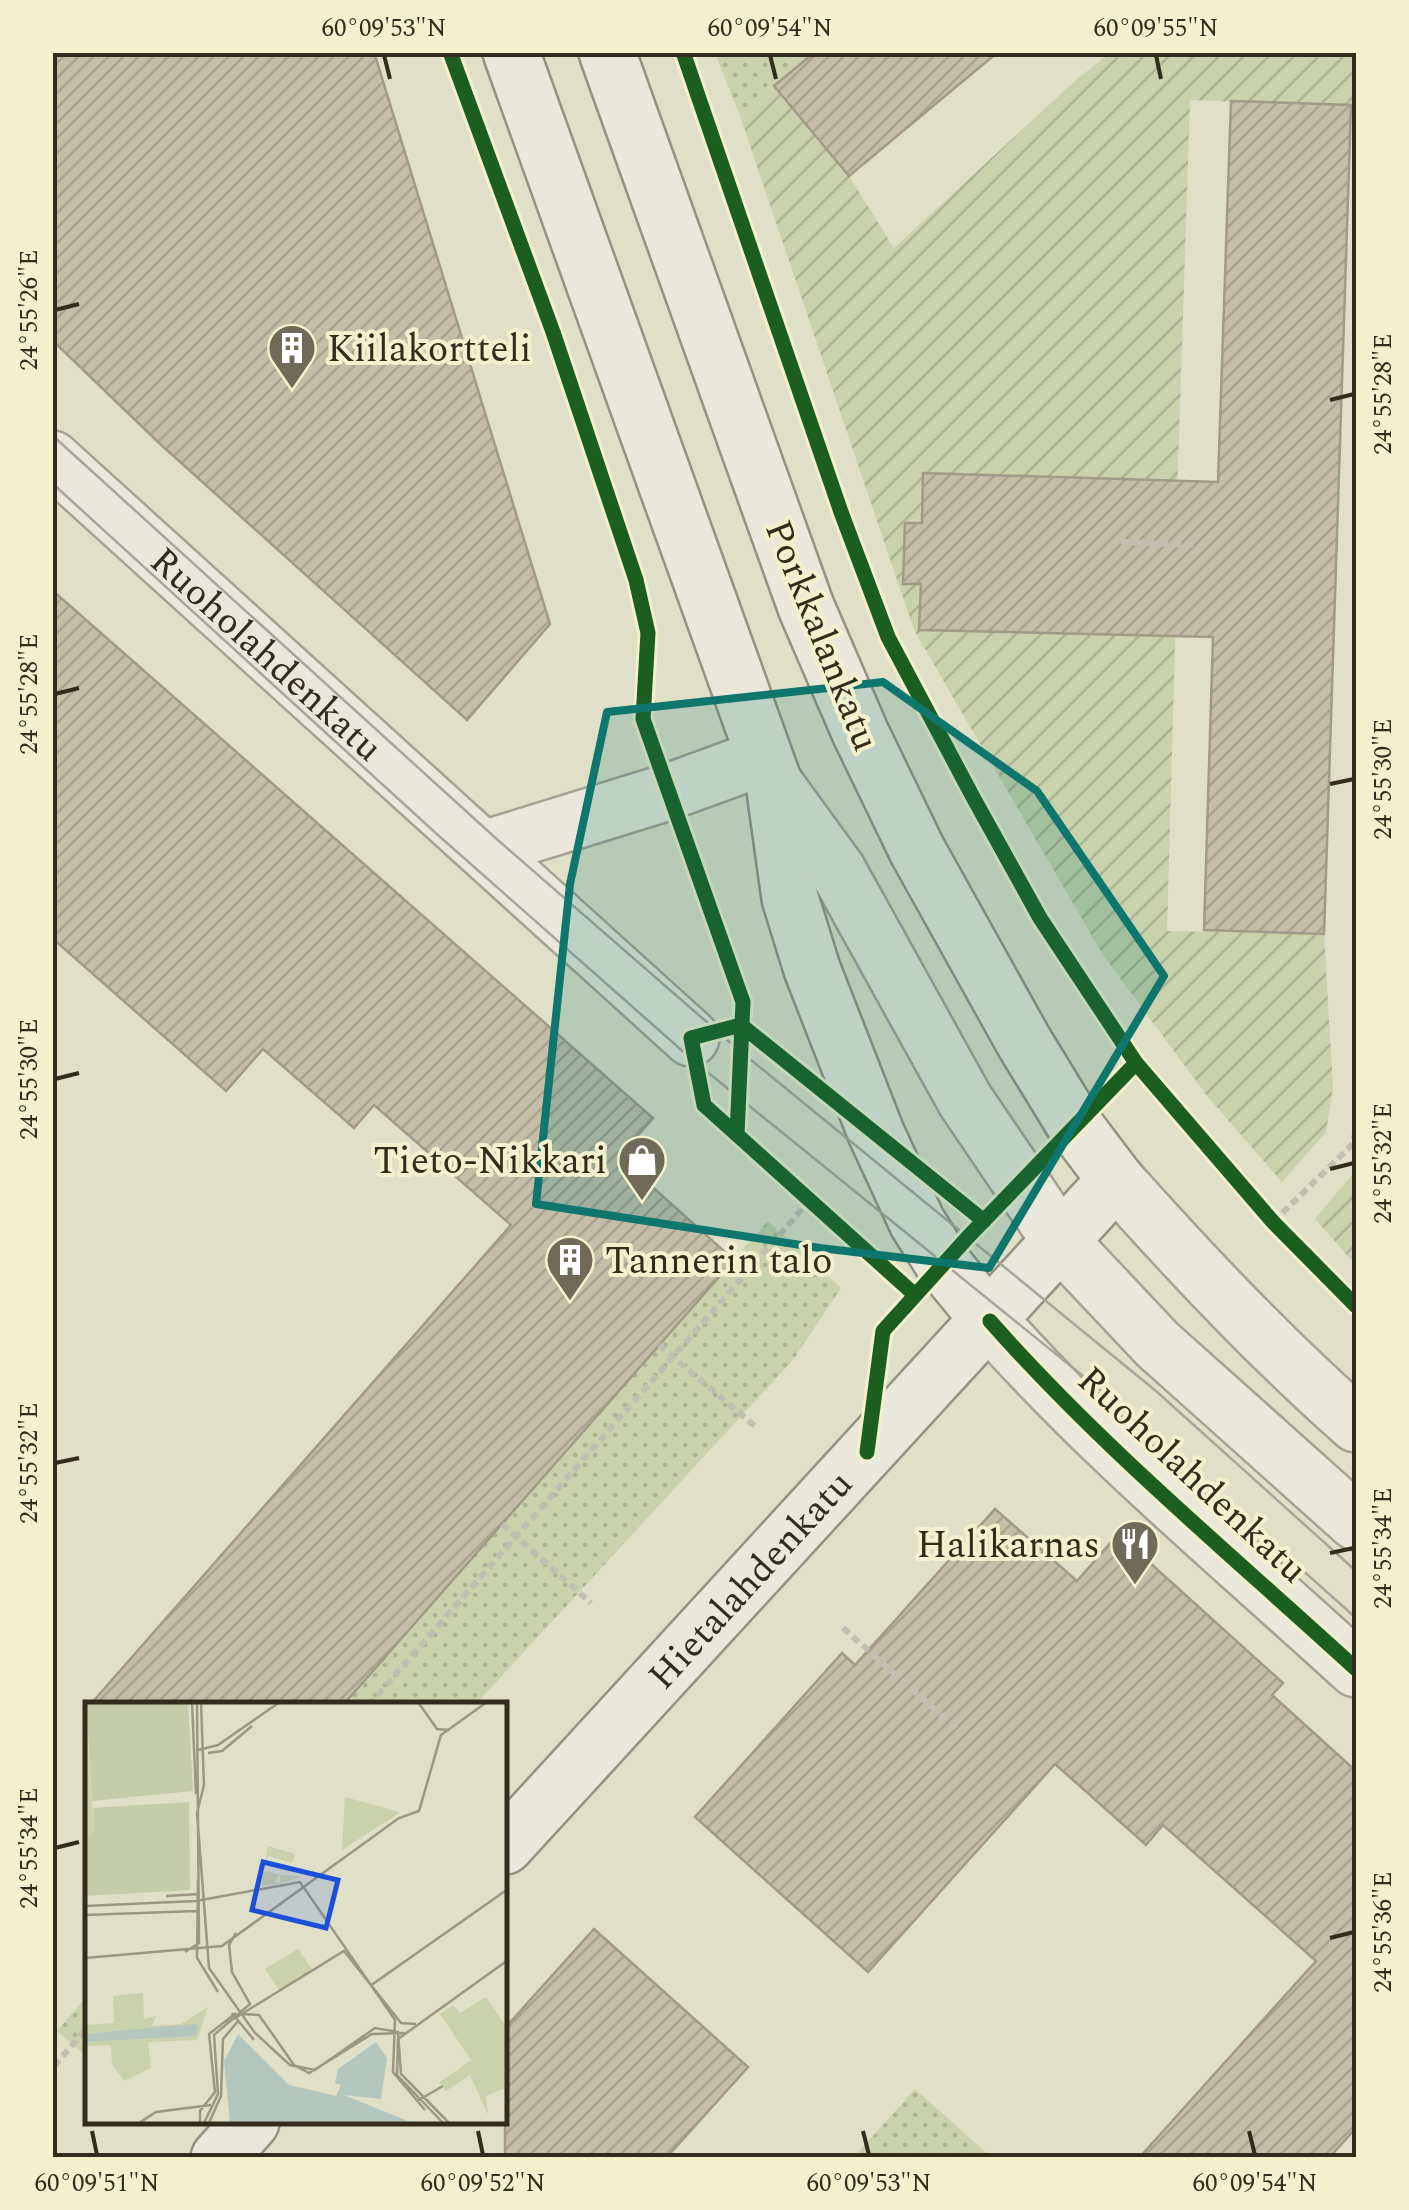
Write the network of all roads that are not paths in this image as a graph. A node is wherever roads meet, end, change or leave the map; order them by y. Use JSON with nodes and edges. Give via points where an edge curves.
{"nodes":[{"id":1,"x":511,"y":52,"type":"edge"},
{"id":2,"x":607,"y":52,"type":"edge"},
{"id":3,"x":52,"y":458,"type":"edge"},
{"id":4,"x":769,"y":770,"type":"junction"},
{"id":5,"x":484,"y":849,"type":"junction"},
{"id":6,"x":691,"y":1038,"type":"dead end"},
{"id":7,"x":1116,"y":1180,"type":"junction"},
{"id":8,"x":1061,"y":1242,"type":"junction"},
{"id":9,"x":990,"y":1321,"type":"junction"},
{"id":10,"x":1356,"y":1424,"type":"edge"},
{"id":11,"x":1356,"y":1522,"type":"edge"},
{"id":12,"x":1356,"y":1670,"type":"edge"},
{"id":13,"x":508,"y":1843,"type":"edge"},
{"id":14,"x":248,"y":2125,"type":"edge"},
{"id":15,"x":219,"y":2158,"type":"edge"}],
"edges":[{"from":1,"to":4,"type":"main road"},
{"from":2,"to":7,"type":"main road","name":"Porkkalankatu","via":[[806,607],[860,732],[1024,1042]]},
{"from":3,"to":5,"type":"main road","name":"Ruoholahdenkatu"},
{"from":4,"to":5,"type":"main road","via":[[668,792]]},
{"from":4,"to":8,"type":"main road","name":"Ruoholahdenkatu","via":[[838,871],[966,1100]]},
{"from":4,"to":9,"type":"main road","name":"Ruoholahdenkatu","via":[[790,898],[876,1134],[917,1222]]},
{"from":5,"to":6,"type":"main road","name":"Ruoholahdenkatu"},
{"from":7,"to":8,"type":"main road","name":"Hietalahdenkatu"},
{"from":7,"to":10,"type":"main road","via":[[1212,1287]]},
{"from":8,"to":9,"type":"main road","name":"Hietalahdenkatu"},
{"from":8,"to":11,"type":"main road","name":"Ruoholahdenkatu","via":[[1156,1344]]},
{"from":9,"to":12,"type":"main road","name":"Ruoholahdenkatu","via":[[1087,1422]]},
{"from":9,"to":13,"type":"main road","name":"Hietalahdenkatu"},
{"from":14,"to":15,"type":"main road"}]}
